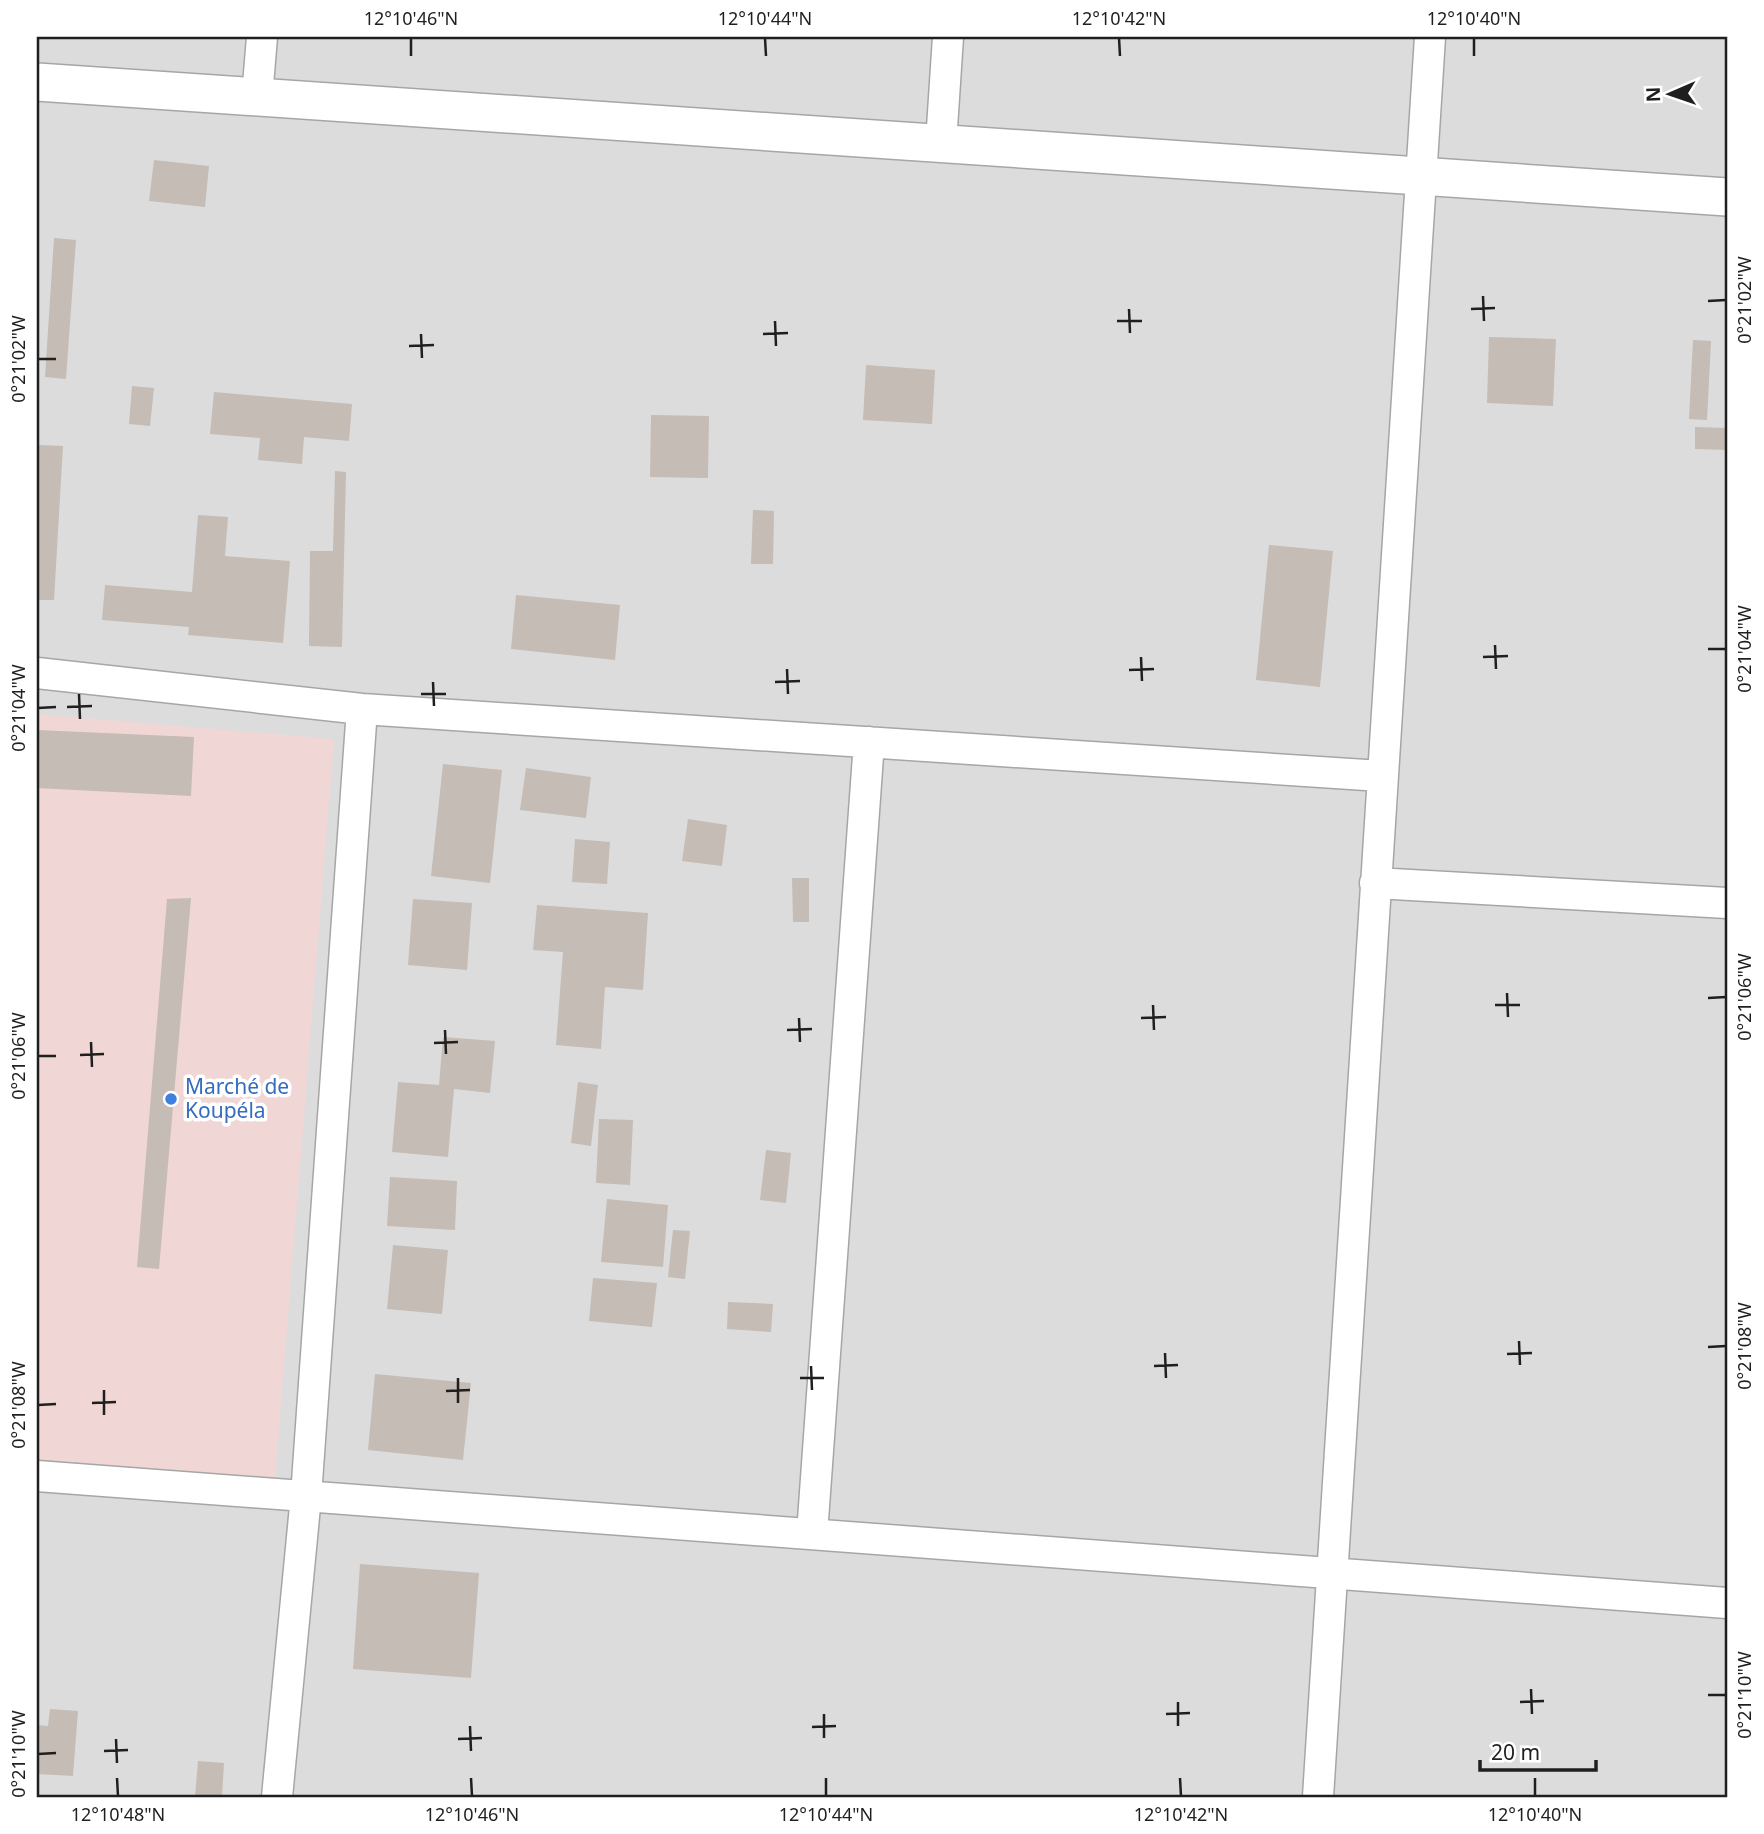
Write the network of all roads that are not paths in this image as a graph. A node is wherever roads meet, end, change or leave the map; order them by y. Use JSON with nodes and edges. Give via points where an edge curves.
{"nodes":[{"id":1,"x":262,"y":37,"type":"edge"},
{"id":2,"x":948,"y":37,"type":"edge"},
{"id":3,"x":1430,"y":37,"type":"edge"},
{"id":4,"x":37,"y":82,"type":"edge"},
{"id":5,"x":257,"y":97,"type":"junction"},
{"id":6,"x":941,"y":144,"type":"junction"},
{"id":7,"x":1420,"y":176,"type":"junction"},
{"id":8,"x":1727,"y":197,"type":"edge"},
{"id":9,"x":37,"y":673,"type":"edge"},
{"id":10,"x":362,"y":709,"type":"junction"},
{"id":11,"x":869,"y":742,"type":"junction"},
{"id":12,"x":1381,"y":776,"type":"junction"},
{"id":13,"x":1375,"y":883,"type":"junction"},
{"id":14,"x":1727,"y":904,"type":"edge"},
{"id":15,"x":37,"y":1476,"type":"edge"},
{"id":16,"x":306,"y":1496,"type":"junction"},
{"id":17,"x":812,"y":1534,"type":"junction"},
{"id":18,"x":1333,"y":1574,"type":"junction"},
{"id":19,"x":1727,"y":1604,"type":"edge"},
{"id":20,"x":277,"y":1797,"type":"edge"},
{"id":21,"x":1318,"y":1797,"type":"edge"}],
"edges":[{"from":1,"to":5,"type":"street"},
{"from":2,"to":6,"type":"street"},
{"from":3,"to":7,"type":"street"},
{"from":4,"to":5,"type":"street"},
{"from":5,"to":6,"type":"street"},
{"from":6,"to":7,"type":"street"},
{"from":7,"to":8,"type":"street"},
{"from":7,"to":12,"type":"street"},
{"from":9,"to":10,"type":"street"},
{"from":10,"to":11,"type":"street"},
{"from":10,"to":16,"type":"street"},
{"from":11,"to":12,"type":"street"},
{"from":11,"to":17,"type":"street"},
{"from":12,"to":13,"type":"street"},
{"from":13,"to":14,"type":"street"},
{"from":13,"to":18,"type":"street"},
{"from":15,"to":16,"type":"street"},
{"from":16,"to":17,"type":"street"},
{"from":16,"to":20,"type":"street"},
{"from":17,"to":18,"type":"street"},
{"from":18,"to":19,"type":"street"},
{"from":18,"to":21,"type":"street"}]}
